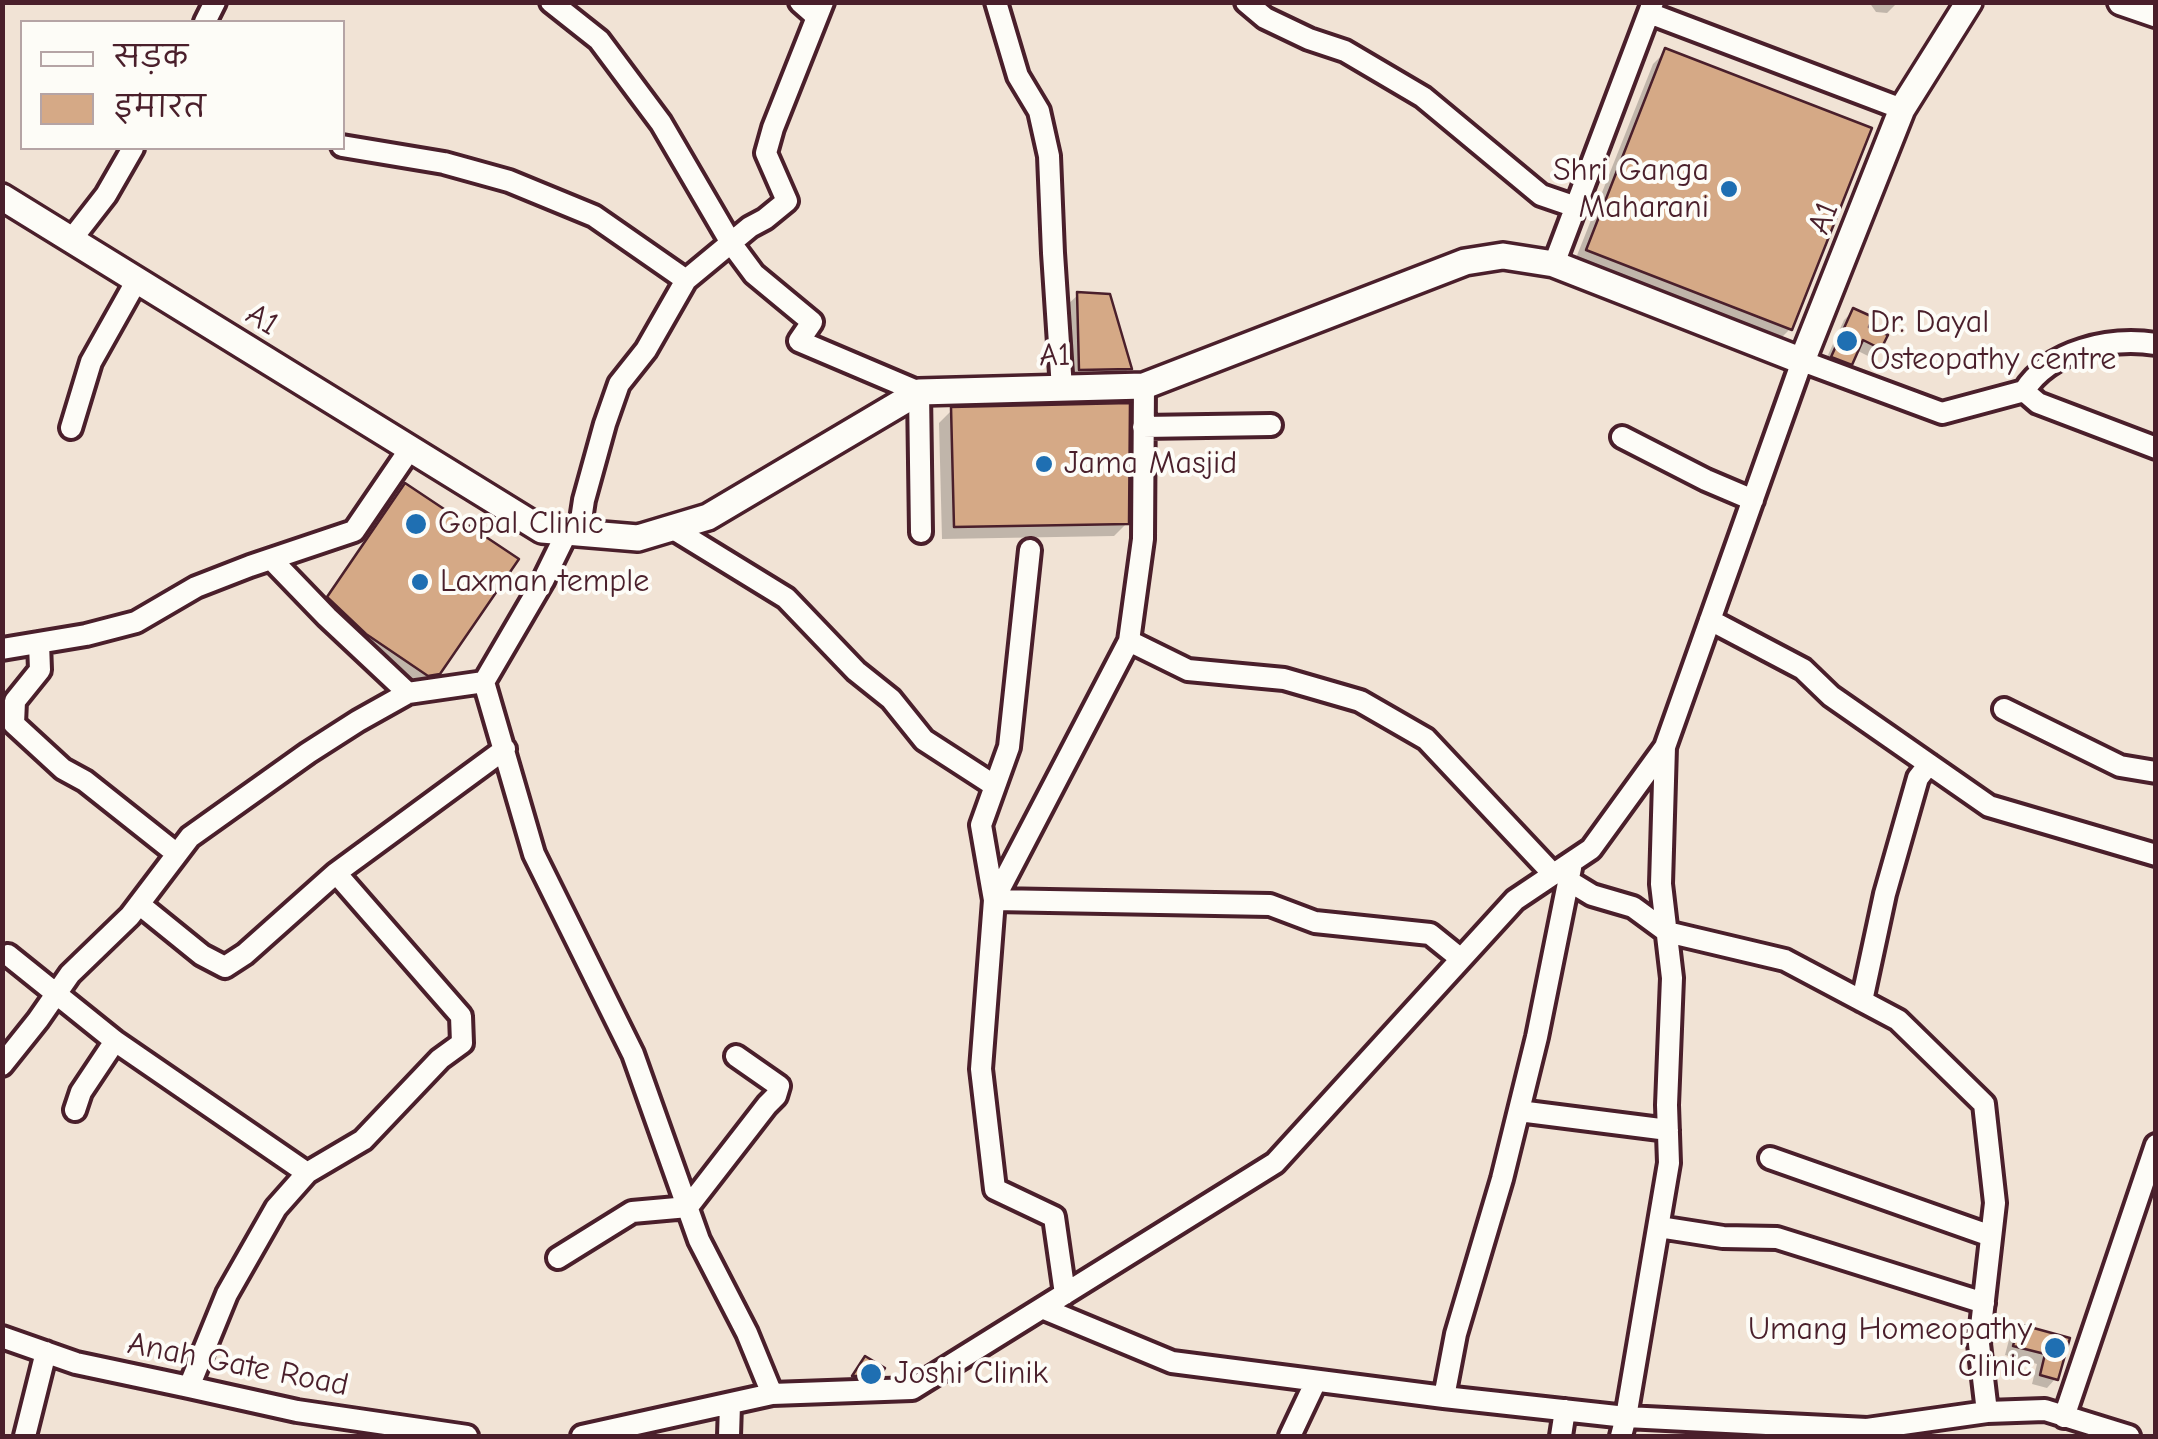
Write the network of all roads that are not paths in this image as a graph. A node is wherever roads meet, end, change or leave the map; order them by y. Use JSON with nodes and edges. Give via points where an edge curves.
{"nodes":[{"id":1,"x":551,"y":2,"type":"edge"},
{"id":2,"x":800,"y":2,"type":"edge"},
{"id":3,"x":996,"y":2,"type":"edge"},
{"id":4,"x":1246,"y":2,"type":"edge"},
{"id":5,"x":1969,"y":2,"type":"edge"},
{"id":6,"x":1651,"y":8,"type":"edge"},
{"id":7,"x":820,"y":10,"type":"edge"},
{"id":8,"x":1902,"y":109,"type":"junction"},
{"id":9,"x":345,"y":146,"type":"edge"},
{"id":10,"x":132,"y":150,"type":"edge"},
{"id":11,"x":2,"y":197,"type":"edge"},
{"id":12,"x":1576,"y":207,"type":"junction"},
{"id":13,"x":71,"y":240,"type":"junction"},
{"id":14,"x":731,"y":243,"type":"junction"},
{"id":15,"x":1554,"y":264,"type":"junction"},
{"id":16,"x":136,"y":280,"type":"junction"},
{"id":17,"x":686,"y":280,"type":"junction"},
{"id":18,"x":2156,"y":344,"type":"edge"},
{"id":19,"x":1802,"y":361,"type":"junction"},
{"id":20,"x":1144,"y":386,"type":"junction"},
{"id":21,"x":1062,"y":389,"type":"junction"},
{"id":22,"x":2024,"y":391,"type":"junction"},
{"id":23,"x":919,"y":392,"type":"junction"},
{"id":24,"x":1271,"y":425,"type":"dead end"},
{"id":25,"x":1143,"y":427,"type":"junction"},
{"id":26,"x":71,"y":428,"type":"dead end"},
{"id":27,"x":1622,"y":438,"type":"dead end"},
{"id":28,"x":2156,"y":448,"type":"edge"},
{"id":29,"x":410,"y":449,"type":"junction"},
{"id":30,"x":1753,"y":500,"type":"junction"},
{"id":31,"x":672,"y":528,"type":"junction"},
{"id":32,"x":573,"y":532,"type":"junction"},
{"id":33,"x":921,"y":532,"type":"dead end"},
{"id":34,"x":1030,"y":550,"type":"dead end"},
{"id":35,"x":271,"y":559,"type":"junction"},
{"id":36,"x":1710,"y":620,"type":"junction"},
{"id":37,"x":1129,"y":640,"type":"junction"},
{"id":38,"x":38,"y":643,"type":"junction"},
{"id":39,"x":2,"y":650,"type":"edge"},
{"id":40,"x":484,"y":682,"type":"junction"},
{"id":41,"x":408,"y":694,"type":"junction"},
{"id":42,"x":2004,"y":710,"type":"dead end"},
{"id":43,"x":1666,"y":746,"type":"junction"},
{"id":44,"x":505,"y":749,"type":"junction"},
{"id":45,"x":1929,"y":764,"type":"junction"},
{"id":46,"x":2156,"y":772,"type":"edge"},
{"id":47,"x":995,"y":786,"type":"junction"},
{"id":48,"x":177,"y":854,"type":"junction"},
{"id":49,"x":2156,"y":854,"type":"edge"},
{"id":50,"x":1565,"y":872,"type":"junction"},
{"id":51,"x":336,"y":873,"type":"junction"},
{"id":52,"x":994,"y":900,"type":"junction"},
{"id":53,"x":139,"y":904,"type":"junction"},
{"id":54,"x":1667,"y":932,"type":"junction"},
{"id":55,"x":8,"y":955,"type":"dead end"},
{"id":56,"x":1461,"y":959,"type":"junction"},
{"id":57,"x":56,"y":995,"type":"junction"},
{"id":58,"x":1862,"y":1001,"type":"junction"},
{"id":59,"x":115,"y":1041,"type":"junction"},
{"id":60,"x":736,"y":1056,"type":"dead end"},
{"id":61,"x":2,"y":1065,"type":"edge"},
{"id":62,"x":75,"y":1110,"type":"dead end"},
{"id":63,"x":1518,"y":1111,"type":"junction"},
{"id":64,"x":1668,"y":1130,"type":"junction"},
{"id":65,"x":2156,"y":1145,"type":"edge"},
{"id":66,"x":1770,"y":1158,"type":"dead end"},
{"id":67,"x":306,"y":1173,"type":"junction"},
{"id":68,"x":688,"y":1207,"type":"junction"},
{"id":69,"x":1658,"y":1227,"type":"junction"},
{"id":70,"x":1992,"y":1236,"type":"junction"},
{"id":71,"x":558,"y":1258,"type":"dead end"},
{"id":72,"x":1065,"y":1294,"type":"junction"},
{"id":73,"x":1984,"y":1303,"type":"junction"},
{"id":74,"x":1042,"y":1308,"type":"junction"},
{"id":75,"x":2,"y":1337,"type":"edge"},
{"id":76,"x":46,"y":1352,"type":"junction"},
{"id":77,"x":1316,"y":1380,"type":"junction"},
{"id":78,"x":188,"y":1388,"type":"junction"},
{"id":79,"x":772,"y":1394,"type":"junction"},
{"id":80,"x":1444,"y":1397,"type":"junction"},
{"id":81,"x":730,"y":1404,"type":"junction"},
{"id":82,"x":1565,"y":1410,"type":"junction"},
{"id":83,"x":2064,"y":1416,"type":"junction"},
{"id":84,"x":1972,"y":1421,"type":"edge"},
{"id":85,"x":1624,"y":1427,"type":"edge"},
{"id":86,"x":25,"y":1436,"type":"edge"},
{"id":87,"x":457,"y":1436,"type":"edge"},
{"id":88,"x":582,"y":1436,"type":"edge"},
{"id":89,"x":729,"y":1436,"type":"edge"},
{"id":90,"x":1290,"y":1436,"type":"edge"},
{"id":91,"x":1561,"y":1436,"type":"edge"},
{"id":92,"x":2129,"y":1436,"type":"edge"}],
"edges":[{"from":1,"to":14,"type":"street","via":[[600,40],[660,123]]},
{"from":2,"to":7,"type":"street"},
{"from":3,"to":21,"type":"street","via":[[1018,76],[1039,110],[1049,156]]},
{"from":4,"to":12,"type":"street","via":[[1265,18],[1345,52],[1423,97],[1542,195]]},
{"from":5,"to":8,"type":"main road","name":"A1"},
{"from":6,"to":8,"type":"street"},
{"from":6,"to":12,"type":"street"},
{"from":7,"to":14,"type":"street","via":[[766,153],[786,201]]},
{"from":8,"to":19,"type":"main road","name":"A1"},
{"from":9,"to":17,"type":"street","via":[[509,181],[594,216]]},
{"from":10,"to":13,"type":"street"},
{"from":11,"to":13,"type":"main road","name":"A1"},
{"from":12,"to":15,"type":"street"},
{"from":13,"to":16,"type":"main road","name":"A1"},
{"from":14,"to":17,"type":"street"},
{"from":14,"to":23,"type":"street","via":[[754,274],[812,322],[799,341]]},
{"from":15,"to":19,"type":"main road","name":"A1"},
{"from":15,"to":20,"type":"main road","name":"A1","via":[[1503,256],[1464,262]]},
{"from":16,"to":26,"type":"street","via":[[91,362]]},
{"from":16,"to":29,"type":"main road","name":"A1"},
{"from":17,"to":32,"type":"street","via":[[619,384]]},
{"from":18,"to":22,"type":"street","via":[[2097,346],[2058,358]]},
{"from":19,"to":22,"type":"street","via":[[1942,414]]},
{"from":19,"to":30,"type":"street"},
{"from":20,"to":21,"type":"main road","name":"A1"},
{"from":20,"to":25,"type":"street"},
{"from":21,"to":23,"type":"main road","name":"A1"},
{"from":22,"to":28,"type":"street","via":[[2038,403]]},
{"from":23,"to":31,"type":"main road","name":"A1","via":[[708,517]]},
{"from":23,"to":33,"type":"street"},
{"from":24,"to":25,"type":"street"},
{"from":25,"to":37,"type":"street","via":[[1143,539]]},
{"from":27,"to":30,"type":"street"},
{"from":29,"to":32,"type":"main road","name":"A1","via":[[542,530]]},
{"from":29,"to":35,"type":"street","via":[[354,532]]},
{"from":30,"to":36,"type":"street"},
{"from":31,"to":32,"type":"main road","name":"A1","via":[[638,538]]},
{"from":31,"to":47,"type":"street","via":[[786,598],[891,698],[924,740]]},
{"from":32,"to":40,"type":"street"},
{"from":34,"to":47,"type":"street","via":[[1009,747]]},
{"from":35,"to":38,"type":"street","via":[[196,587],[136,622]]},
{"from":35,"to":41,"type":"street"},
{"from":36,"to":43,"type":"street"},
{"from":36,"to":45,"type":"street","via":[[1803,670]]},
{"from":37,"to":50,"type":"street","via":[[1188,670],[1284,679],[1360,701],[1426,740]]},
{"from":37,"to":52,"type":"street"},
{"from":38,"to":39,"type":"street"},
{"from":38,"to":48,"type":"street","via":[[40,670],[15,701],[14,724]]},
{"from":40,"to":41,"type":"street"},
{"from":40,"to":44,"type":"street"},
{"from":41,"to":48,"type":"street","via":[[308,752],[190,837]]},
{"from":42,"to":46,"type":"street","via":[[2120,766]]},
{"from":43,"to":50,"type":"street","via":[[1591,849]]},
{"from":43,"to":54,"type":"street"},
{"from":44,"to":51,"type":"street"},
{"from":44,"to":68,"type":"street","via":[[534,854],[633,1054]]},
{"from":45,"to":49,"type":"street","via":[[1989,806]]},
{"from":45,"to":58,"type":"street","via":[[1918,778],[1885,894]]},
{"from":47,"to":52,"type":"street","via":[[981,825]]},
{"from":48,"to":53,"type":"street"},
{"from":50,"to":54,"type":"street","via":[[1592,896],[1633,906]]},
{"from":50,"to":56,"type":"street","via":[[1515,900]]},
{"from":50,"to":63,"type":"street"},
{"from":51,"to":53,"type":"street","via":[[226,967]]},
{"from":51,"to":67,"type":"street","via":[[461,1016],[462,1043],[362,1140]]},
{"from":52,"to":56,"type":"street","via":[[1270,905],[1315,922],[1430,934]]},
{"from":52,"to":72,"type":"street","via":[[981,1069],[995,1189],[1054,1218]]},
{"from":53,"to":57,"type":"street"},
{"from":54,"to":58,"type":"street","via":[[1785,960]]},
{"from":54,"to":64,"type":"street"},
{"from":55,"to":57,"type":"street"},
{"from":56,"to":72,"type":"street","via":[[1276,1163]]},
{"from":57,"to":59,"type":"street"},
{"from":57,"to":61,"type":"street"},
{"from":58,"to":70,"type":"street","via":[[1898,1020],[1984,1104]]},
{"from":59,"to":62,"type":"street"},
{"from":59,"to":67,"type":"street"},
{"from":60,"to":68,"type":"street","via":[[779,1086],[776,1096]]},
{"from":63,"to":64,"type":"street"},
{"from":63,"to":80,"type":"street"},
{"from":64,"to":69,"type":"street","via":[[1670,1164]]},
{"from":65,"to":83,"type":"street"},
{"from":66,"to":70,"type":"street"},
{"from":67,"to":78,"type":"street","via":[[276,1208],[227,1294]]},
{"from":68,"to":71,"type":"street","via":[[632,1212]]},
{"from":68,"to":79,"type":"street"},
{"from":69,"to":73,"type":"street","via":[[1777,1238]]},
{"from":69,"to":85,"type":"street"},
{"from":70,"to":73,"type":"street"},
{"from":72,"to":74,"type":"street"},
{"from":73,"to":84,"type":"street"},
{"from":74,"to":77,"type":"street","via":[[1172,1362]]},
{"from":74,"to":79,"type":"street","via":[[912,1389]]},
{"from":75,"to":76,"type":"street","name":"Anah Gate Road"},
{"from":76,"to":78,"type":"street","name":"Anah Gate Road"},
{"from":76,"to":86,"type":"street"},
{"from":77,"to":80,"type":"street"},
{"from":77,"to":90,"type":"street"},
{"from":78,"to":87,"type":"street","name":"Anah Gate Road"},
{"from":79,"to":81,"type":"street"},
{"from":80,"to":82,"type":"street"},
{"from":81,"to":88,"type":"street"},
{"from":81,"to":89,"type":"street"},
{"from":82,"to":85,"type":"street"},
{"from":82,"to":91,"type":"street"},
{"from":83,"to":84,"type":"street","via":[[2045,1410]]},
{"from":83,"to":92,"type":"street"},
{"from":84,"to":85,"type":"street","via":[[1867,1430]]}]}
